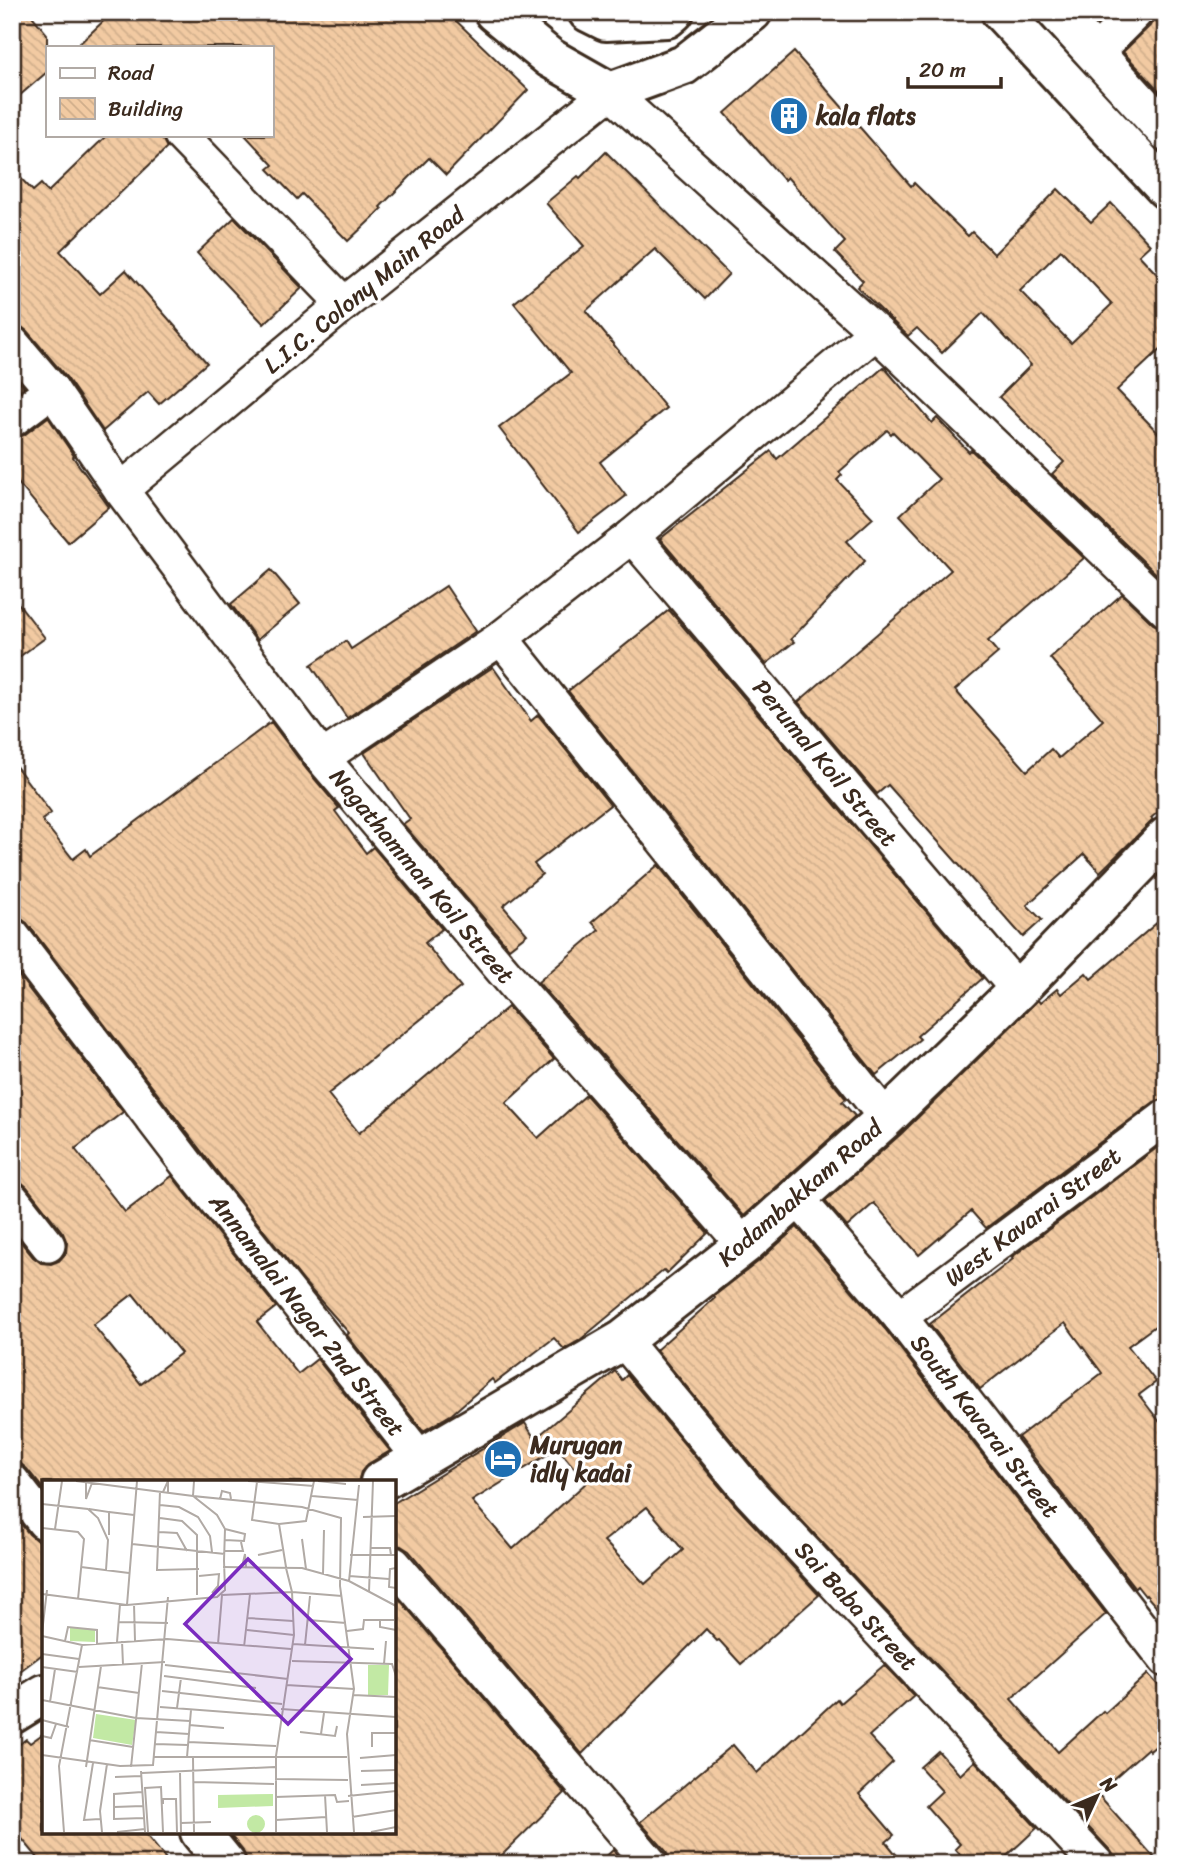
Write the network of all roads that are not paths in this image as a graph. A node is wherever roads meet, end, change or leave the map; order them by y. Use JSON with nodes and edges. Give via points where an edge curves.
{"nodes":[{"id":1,"x":494,"y":12,"type":"edge"},
{"id":2,"x":588,"y":12,"type":"edge"},
{"id":3,"x":674,"y":12,"type":"edge"},
{"id":4,"x":752,"y":12,"type":"edge"},
{"id":5,"x":1001,"y":12,"type":"edge"},
{"id":6,"x":1058,"y":12,"type":"edge"},
{"id":7,"x":1078,"y":12,"type":"edge"},
{"id":8,"x":1136,"y":12,"type":"edge"},
{"id":9,"x":1101,"y":47,"type":"junction"},
{"id":10,"x":610,"y":92,"type":"junction"},
{"id":11,"x":1166,"y":131,"type":"edge"},
{"id":12,"x":182,"y":136,"type":"edge"},
{"id":13,"x":1166,"y":189,"type":"edge"},
{"id":14,"x":344,"y":304,"type":"junction"},
{"id":15,"x":876,"y":332,"type":"junction"},
{"id":16,"x":12,"y":344,"type":"edge"},
{"id":17,"x":52,"y":390,"type":"junction"},
{"id":18,"x":12,"y":420,"type":"edge"},
{"id":19,"x":121,"y":490,"type":"junction"},
{"id":20,"x":632,"y":536,"type":"junction"},
{"id":21,"x":1166,"y":610,"type":"edge"},
{"id":22,"x":501,"y":638,"type":"junction"},
{"id":23,"x":322,"y":758,"type":"junction"},
{"id":24,"x":1166,"y":836,"type":"edge"},
{"id":25,"x":12,"y":935,"type":"edge"},
{"id":26,"x":1018,"y":990,"type":"junction"},
{"id":27,"x":886,"y":1118,"type":"junction"},
{"id":28,"x":1165,"y":1119,"type":"edge"},
{"id":29,"x":797,"y":1198,"type":"junction"},
{"id":30,"x":12,"y":1199,"type":"edge"},
{"id":31,"x":48,"y":1245,"type":"dead end"},
{"id":32,"x":744,"y":1245,"type":"junction"},
{"id":33,"x":900,"y":1317,"type":"junction"},
{"id":34,"x":623,"y":1340,"type":"junction"},
{"id":35,"x":420,"y":1458,"type":"junction"},
{"id":36,"x":383,"y":1480,"type":"edge"},
{"id":37,"x":12,"y":1481,"type":"edge"},
{"id":38,"x":42,"y":1519,"type":"edge"},
{"id":39,"x":396,"y":1566,"type":"edge"},
{"id":40,"x":1166,"y":1660,"type":"edge"},
{"id":41,"x":42,"y":1695,"type":"edge"},
{"id":42,"x":12,"y":1714,"type":"edge"},
{"id":43,"x":202,"y":1834,"type":"edge"},
{"id":44,"x":226,"y":1864,"type":"edge"},
{"id":45,"x":651,"y":1864,"type":"edge"},
{"id":46,"x":1097,"y":1864,"type":"edge"}],
"edges":[{"from":1,"to":10,"type":"main road","via":[[550,58]]},
{"from":2,"to":3,"type":"main road","via":[[606,21],[667,18]]},
{"from":4,"to":10,"type":"main road","via":[[684,65]]},
{"from":5,"to":13,"type":"main road"},
{"from":6,"to":9,"type":"main road"},
{"from":7,"to":9,"type":"street"},
{"from":8,"to":9,"type":"street"},
{"from":9,"to":11,"type":"main road"},
{"from":10,"to":14,"type":"street","name":"L.I.C. Colony Main Road"},
{"from":10,"to":15,"type":"street"},
{"from":12,"to":14,"type":"street"},
{"from":14,"to":19,"type":"street","name":"L.I.C. Colony Main Road"},
{"from":15,"to":20,"type":"street"},
{"from":15,"to":21,"type":"street"},
{"from":16,"to":17,"type":"street","name":"Nagathamman Koil Street"},
{"from":17,"to":18,"type":"street"},
{"from":17,"to":19,"type":"street","name":"Nagathamman Koil Street"},
{"from":19,"to":23,"type":"street","name":"Nagathamman Koil Street"},
{"from":20,"to":22,"type":"street"},
{"from":20,"to":26,"type":"street","name":"Perumal Koil Street"},
{"from":22,"to":23,"type":"street"},
{"from":22,"to":27,"type":"street"},
{"from":23,"to":32,"type":"street","name":"Nagathamman Koil Street"},
{"from":24,"to":26,"type":"main road","name":"Kodambakkam Road"},
{"from":25,"to":35,"type":"street","name":"Annamalai Nagar 2nd Street"},
{"from":26,"to":27,"type":"main road","name":"Kodambakkam Road"},
{"from":27,"to":29,"type":"main road","name":"Kodambakkam Road"},
{"from":28,"to":33,"type":"street","name":"West Kavarai Street"},
{"from":29,"to":32,"type":"main road","name":"Kodambakkam Road"},
{"from":29,"to":33,"type":"street","name":"South Kavarai Street"},
{"from":30,"to":31,"type":"street"},
{"from":32,"to":34,"type":"main road","name":"Kodambakkam Road"},
{"from":33,"to":40,"type":"street","name":"South Kavarai Street"},
{"from":34,"to":35,"type":"main road","name":"Kodambakkam Road"},
{"from":34,"to":46,"type":"street","name":"Sai Baba Street","via":[[750,1493]]},
{"from":35,"to":36,"type":"main road","name":"Kodambakkam Road"},
{"from":37,"to":38,"type":"street"},
{"from":39,"to":45,"type":"street"},
{"from":41,"to":42,"type":"main road"},
{"from":43,"to":44,"type":"main road"}]}
